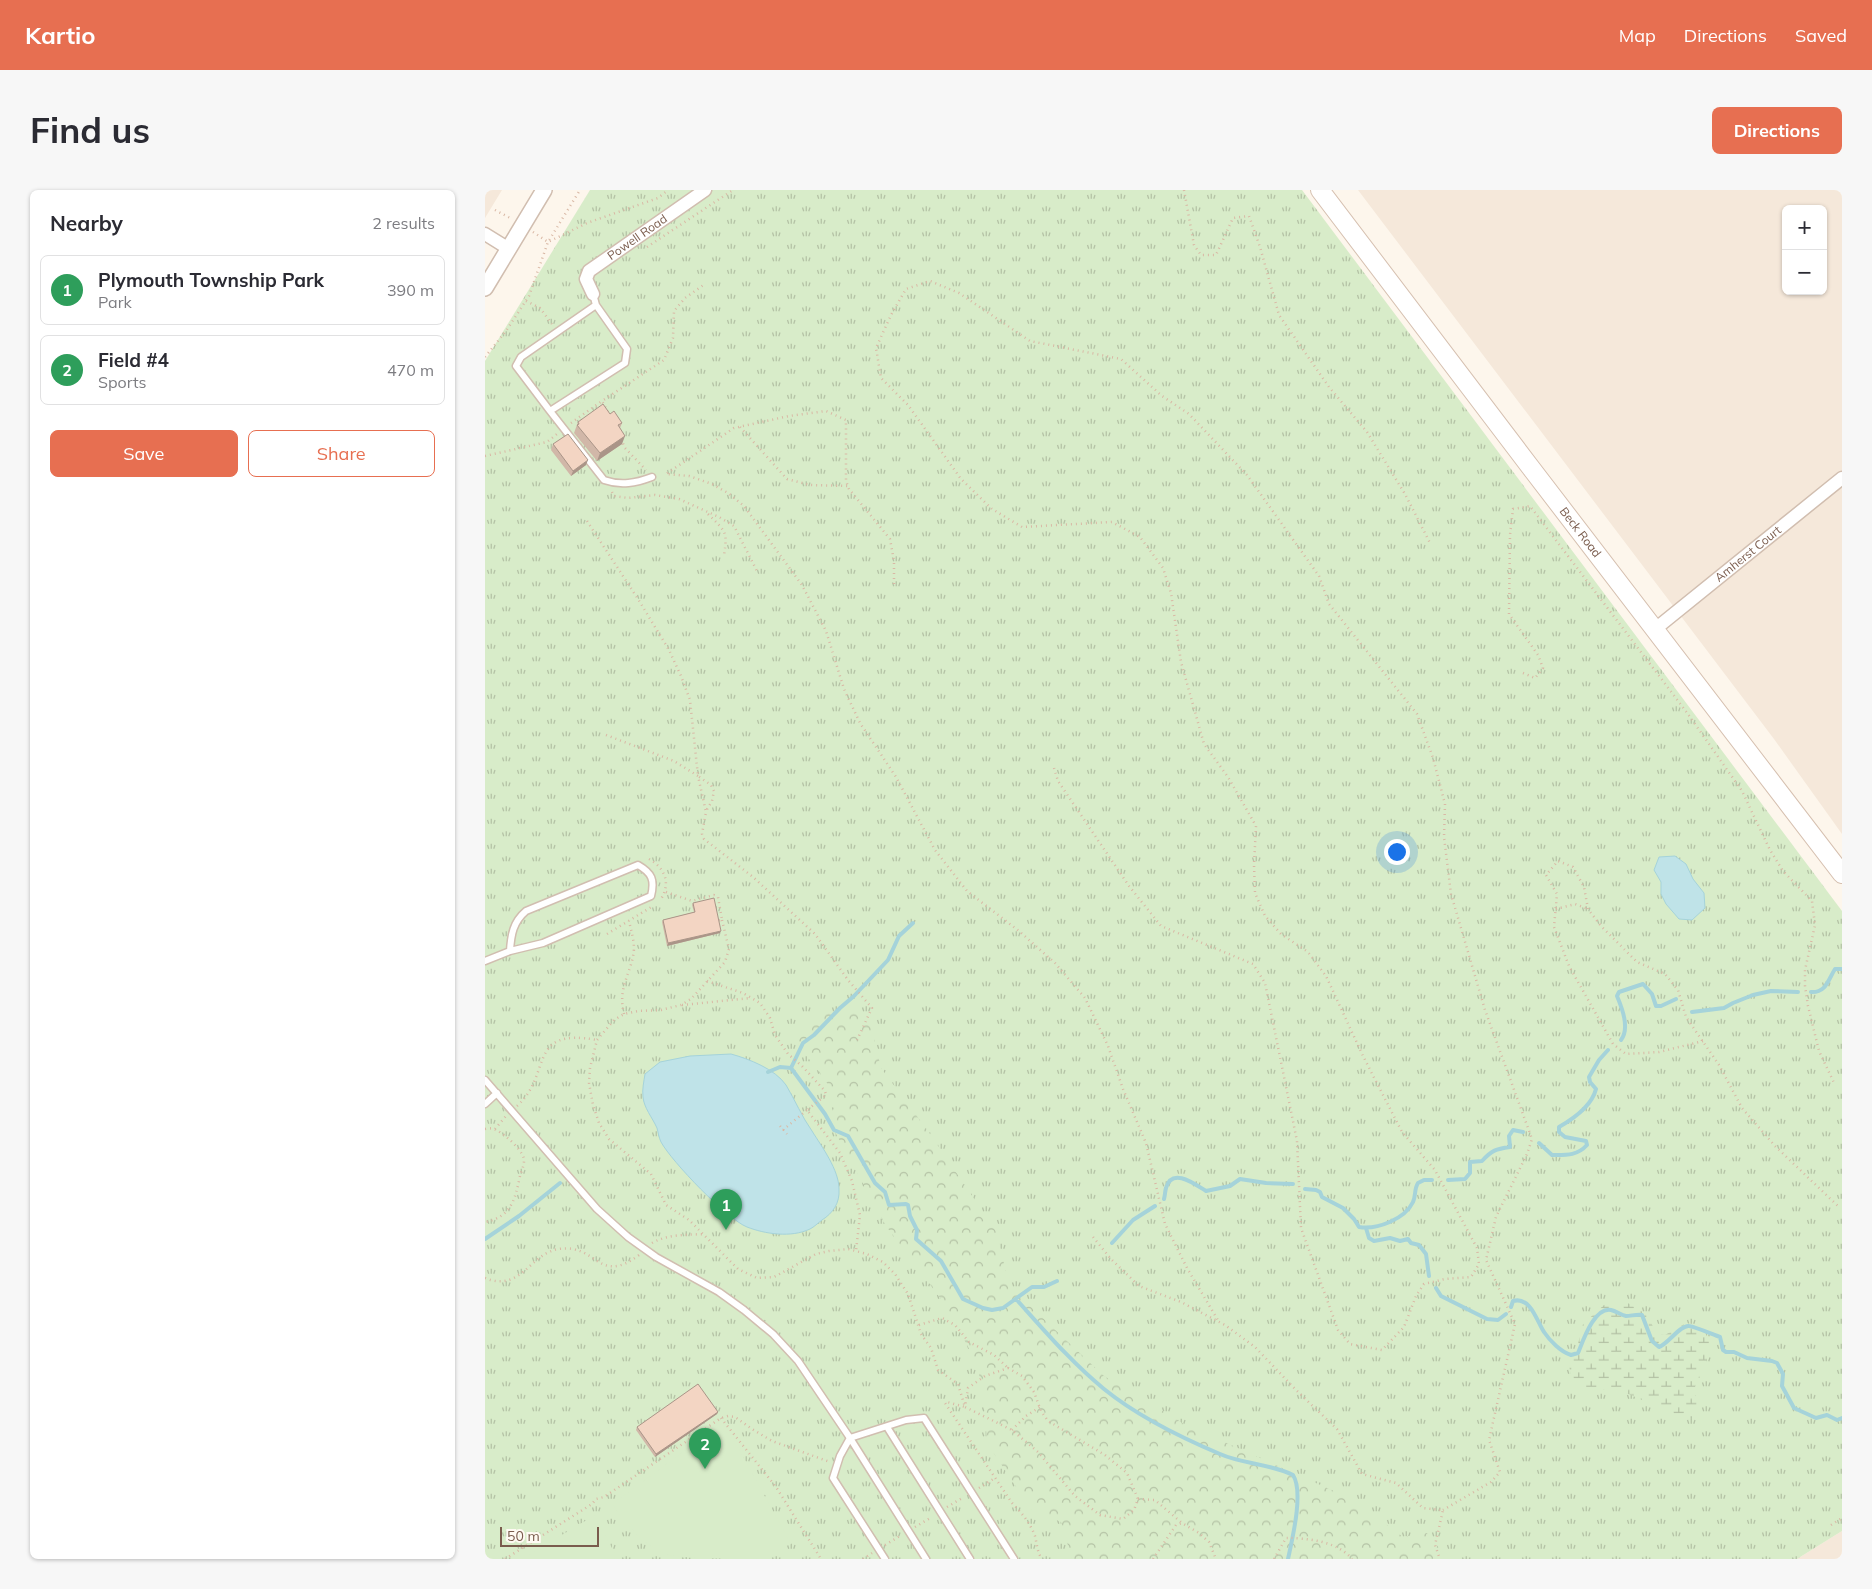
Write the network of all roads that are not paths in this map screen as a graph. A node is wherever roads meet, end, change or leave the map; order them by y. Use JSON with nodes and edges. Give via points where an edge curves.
{"nodes":[{"id":1,"x":544,"y":190,"type":"edge"},
{"id":2,"x":705,"y":190,"type":"edge"},
{"id":3,"x":1320,"y":190,"type":"edge"},
{"id":4,"x":485,"y":234,"type":"edge"},
{"id":5,"x":509,"y":249,"type":"junction"},
{"id":6,"x":485,"y":288,"type":"edge"},
{"id":7,"x":594,"y":299,"type":"junction"},
{"id":8,"x":550,"y":411,"type":"junction"},
{"id":9,"x":653,"y":477,"type":"road end"},
{"id":10,"x":1842,"y":478,"type":"edge"},
{"id":11,"x":1654,"y":630,"type":"junction"},
{"id":12,"x":1842,"y":874,"type":"edge"},
{"id":13,"x":510,"y":951,"type":"junction"},
{"id":14,"x":485,"y":961,"type":"edge"},
{"id":15,"x":485,"y":1080,"type":"edge"},
{"id":16,"x":497,"y":1093,"type":"junction"},
{"id":17,"x":485,"y":1104,"type":"edge"},
{"id":18,"x":887,"y":1427,"type":"junction"},
{"id":19,"x":850,"y":1438,"type":"junction"},
{"id":20,"x":885,"y":1559,"type":"edge"},
{"id":21,"x":926,"y":1559,"type":"edge"},
{"id":22,"x":970,"y":1559,"type":"edge"},
{"id":23,"x":1014,"y":1559,"type":"edge"}],
"edges":[{"from":1,"to":5,"type":"street"},
{"from":2,"to":7,"type":"street","name":"Powell Road","via":[[589,271],[586,279]]},
{"from":3,"to":11,"type":"main road","name":"Beck Road"},
{"from":4,"to":5,"type":"street"},
{"from":5,"to":6,"type":"street"},
{"from":7,"to":8,"type":"lane","via":[[557,332],[521,357],[516,366]]},
{"from":7,"to":8,"type":"lane","via":[[627,349],[625,363]]},
{"from":8,"to":9,"type":"lane","via":[[604,480],[614,484],[635,483]]},
{"from":10,"to":11,"type":"street","name":"Amherst Court"},
{"from":11,"to":12,"type":"main road","name":"Beck Road"},
{"from":13,"to":13,"type":"lane","via":[[543,943],[651,896],[654,885],[648,871],[638,865],[526,911],[518,917],[511,933]]},
{"from":13,"to":14,"type":"lane"},
{"from":15,"to":16,"type":"lane"},
{"from":16,"to":17,"type":"lane"},
{"from":16,"to":19,"type":"lane","via":[[597,1209],[628,1237],[656,1258],[719,1292],[773,1334],[798,1361]]},
{"from":18,"to":19,"type":"lane"},
{"from":18,"to":22,"type":"lane"},
{"from":18,"to":23,"type":"lane","via":[[924,1418]]},
{"from":19,"to":20,"type":"lane","via":[[833,1478]]},
{"from":19,"to":21,"type":"lane"}]}
